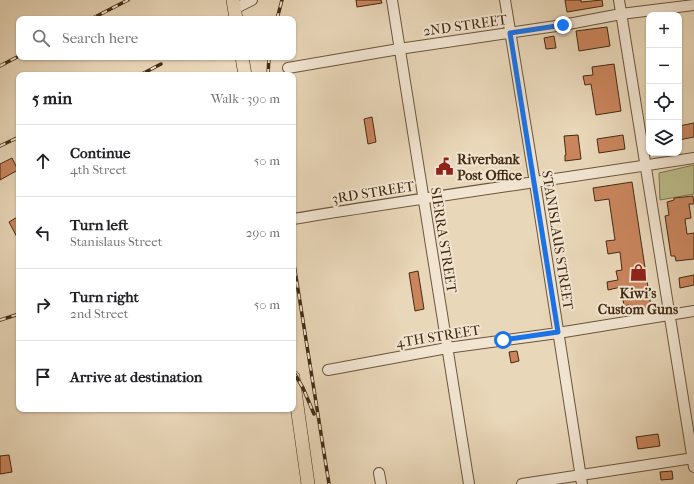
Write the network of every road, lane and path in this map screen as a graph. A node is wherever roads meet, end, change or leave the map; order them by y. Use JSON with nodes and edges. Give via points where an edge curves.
{"nodes":[{"id":1,"x":252,"y":0,"type":"edge"},
{"id":2,"x":392,"y":0,"type":"edge"},
{"id":3,"x":505,"y":0,"type":"edge"},
{"id":4,"x":619,"y":0,"type":"edge"},
{"id":5,"x":694,"y":5,"type":"edge"},
{"id":6,"x":235,"y":9,"type":"edge"},
{"id":7,"x":621,"y":14,"type":"junction"},
{"id":8,"x":510,"y":33,"type":"junction"},
{"id":9,"x":400,"y":49,"type":"junction"},
{"id":10,"x":242,"y":60,"type":"edge"},
{"id":11,"x":288,"y":68,"type":"dead end"},
{"id":12,"x":244,"y":72,"type":"edge"},
{"id":13,"x":694,"y":158,"type":"edge"},
{"id":14,"x":646,"y":165,"type":"junction"},
{"id":15,"x":535,"y":183,"type":"junction"},
{"id":16,"x":423,"y":198,"type":"junction"},
{"id":17,"x":296,"y":219,"type":"edge"},
{"id":18,"x":694,"y":311,"type":"edge"},
{"id":19,"x":670,"y":315,"type":"junction"},
{"id":20,"x":558,"y":332,"type":"junction"},
{"id":21,"x":447,"y":348,"type":"junction"},
{"id":22,"x":328,"y":370,"type":"dead end"},
{"id":23,"x":296,"y":398,"type":"edge"},
{"id":24,"x":694,"y":461,"type":"edge"},
{"id":25,"x":379,"y":473,"type":"dead end"},
{"id":26,"x":581,"y":480,"type":"edge"},
{"id":27,"x":308,"y":484,"type":"edge"},
{"id":28,"x":381,"y":484,"type":"edge"},
{"id":29,"x":468,"y":484,"type":"edge"},
{"id":30,"x":522,"y":484,"type":"edge"}],
"edges":[{"from":1,"to":6,"type":"street"},
{"from":2,"to":9,"type":"street","name":"SIERRA STREET"},
{"from":3,"to":8,"type":"street","name":"STANISLAUS STREET"},
{"from":4,"to":7,"type":"street"},
{"from":5,"to":7,"type":"street","name":"2ND STREET"},
{"from":7,"to":8,"type":"street","name":"2ND STREET"},
{"from":7,"to":14,"type":"street"},
{"from":8,"to":9,"type":"street","name":"2ND STREET"},
{"from":8,"to":15,"type":"street","name":"STANISLAUS STREET"},
{"from":9,"to":11,"type":"street","name":"2ND STREET"},
{"from":9,"to":16,"type":"street","name":"SIERRA STREET"},
{"from":10,"to":12,"type":"main road"},
{"from":13,"to":14,"type":"street","name":"3RD STREET"},
{"from":14,"to":15,"type":"street","name":"3RD STREET"},
{"from":14,"to":19,"type":"street"},
{"from":15,"to":16,"type":"street","name":"3RD STREET"},
{"from":15,"to":20,"type":"street","name":"STANISLAUS STREET"},
{"from":16,"to":17,"type":"street","name":"3RD STREET"},
{"from":16,"to":21,"type":"street","name":"SIERRA STREET"},
{"from":18,"to":19,"type":"street","name":"4TH STREET"},
{"from":19,"to":20,"type":"street","name":"4TH STREET"},
{"from":19,"to":24,"type":"street"},
{"from":20,"to":21,"type":"street","name":"4TH STREET"},
{"from":20,"to":26,"type":"street","name":"STANISLAUS STREET"},
{"from":21,"to":22,"type":"street","name":"4TH STREET"},
{"from":21,"to":29,"type":"street","name":"SIERRA STREET"},
{"from":23,"to":27,"type":"main road"},
{"from":24,"to":26,"type":"street"},
{"from":25,"to":28,"type":"street"},
{"from":26,"to":30,"type":"street"}]}
